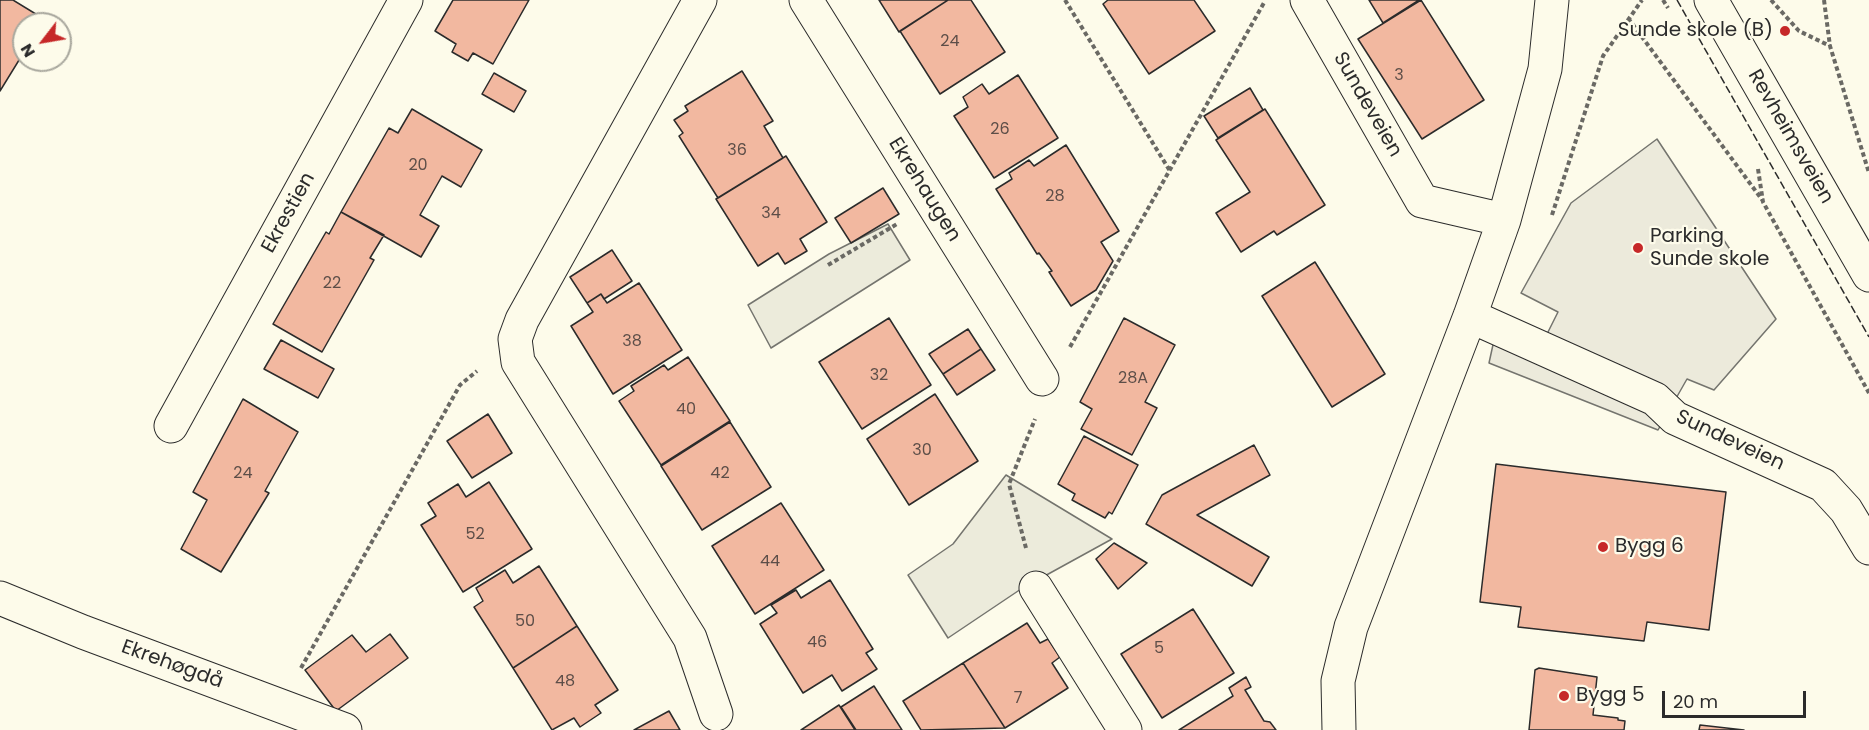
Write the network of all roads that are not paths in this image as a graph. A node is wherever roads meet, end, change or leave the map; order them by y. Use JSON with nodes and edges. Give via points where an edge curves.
{"nodes":[{"id":1,"x":406,"y":0,"type":"edge"},
{"id":2,"x":700,"y":0,"type":"edge"},
{"id":3,"x":806,"y":0,"type":"edge"},
{"id":4,"x":1307,"y":0,"type":"edge"},
{"id":5,"x":1552,"y":0,"type":"edge"},
{"id":6,"x":1711,"y":0,"type":"edge"},
{"id":7,"x":1504,"y":220,"type":"junction"},
{"id":8,"x":1869,"y":275,"type":"edge"},
{"id":9,"x":1470,"y":316,"type":"junction"},
{"id":10,"x":1042,"y":379,"type":"road end"},
{"id":11,"x":171,"y":426,"type":"dead end"},
{"id":12,"x":1869,"y":548,"type":"edge"},
{"id":13,"x":1036,"y":588,"type":"road end"},
{"id":14,"x":0,"y":598,"type":"edge"},
{"id":15,"x":716,"y":714,"type":"dead end"},
{"id":16,"x":345,"y":730,"type":"edge"},
{"id":17,"x":1125,"y":730,"type":"edge"},
{"id":18,"x":1339,"y":730,"type":"edge"}],
"edges":[{"from":1,"to":11,"type":"street","name":"Ekrestien"},
{"from":2,"to":15,"type":"street","via":[[578,217],[515,339],[519,362],[690,638]]},
{"from":3,"to":10,"type":"street","name":"Ekrehaugen"},
{"from":4,"to":7,"type":"street","name":"Sundeveien","via":[[1422,201]]},
{"from":5,"to":7,"type":"street","via":[[1545,69]]},
{"from":6,"to":8,"type":"street","name":"Revheimsveien"},
{"from":7,"to":9,"type":"street"},
{"from":9,"to":12,"type":"street","name":"Sundeveien","via":[[1655,399],[1675,418],[1822,486],[1846,510]]},
{"from":9,"to":18,"type":"street","via":[[1351,627],[1338,681]]},
{"from":13,"to":17,"type":"street"},
{"from":14,"to":16,"type":"street","name":"Ekrehøgdå"}]}
